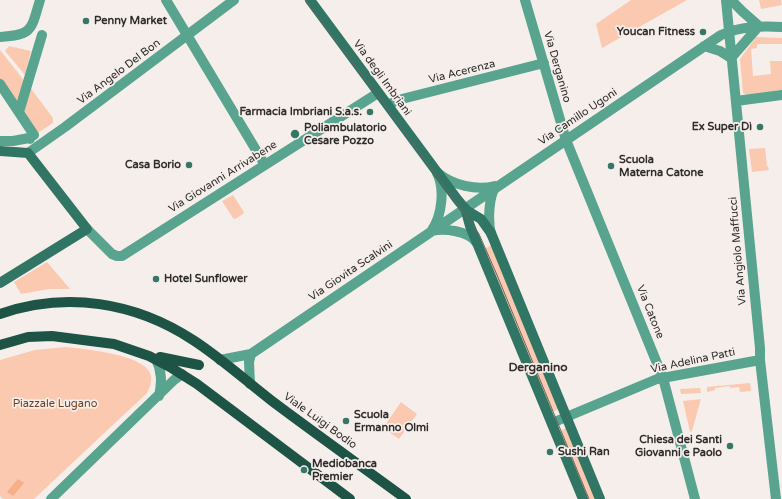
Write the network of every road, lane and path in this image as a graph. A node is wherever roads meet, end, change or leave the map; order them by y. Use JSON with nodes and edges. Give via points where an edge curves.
{"nodes":[{"id":1,"x":40,"y":0,"type":"edge"},
{"id":2,"x":166,"y":0,"type":"edge"},
{"id":3,"x":234,"y":0,"type":"edge"},
{"id":4,"x":310,"y":0,"type":"edge"},
{"id":5,"x":525,"y":0,"type":"edge"},
{"id":6,"x":726,"y":0,"type":"edge"},
{"id":7,"x":731,"y":0,"type":"edge"},
{"id":8,"x":759,"y":26,"type":"junction"},
{"id":9,"x":782,"y":27,"type":"edge"},
{"id":10,"x":728,"y":31,"type":"junction"},
{"id":11,"x":42,"y":35,"type":"dead end"},
{"id":12,"x":188,"y":35,"type":"junction"},
{"id":13,"x":0,"y":37,"type":"edge"},
{"id":14,"x":704,"y":46,"type":"junction"},
{"id":15,"x":731,"y":58,"type":"junction"},
{"id":16,"x":544,"y":63,"type":"junction"},
{"id":17,"x":0,"y":84,"type":"edge"},
{"id":18,"x":378,"y":93,"type":"junction"},
{"id":19,"x":782,"y":95,"type":"edge"},
{"id":20,"x":736,"y":101,"type":"junction"},
{"id":21,"x":388,"y":106,"type":"junction"},
{"id":22,"x":19,"y":112,"type":"junction"},
{"id":23,"x":566,"y":140,"type":"junction"},
{"id":24,"x":0,"y":141,"type":"edge"},
{"id":25,"x":3,"y":153,"type":"edge"},
{"id":26,"x":28,"y":153,"type":"junction"},
{"id":27,"x":265,"y":165,"type":"junction"},
{"id":28,"x":435,"y":169,"type":"junction"},
{"id":29,"x":498,"y":185,"type":"junction"},
{"id":30,"x":465,"y":208,"type":"junction"},
{"id":31,"x":87,"y":230,"type":"junction"},
{"id":32,"x":430,"y":232,"type":"junction"},
{"id":33,"x":492,"y":237,"type":"junction"},
{"id":34,"x":476,"y":242,"type":"junction"},
{"id":35,"x":0,"y":283,"type":"edge"},
{"id":36,"x":0,"y":314,"type":"edge"},
{"id":37,"x":0,"y":345,"type":"edge"},
{"id":38,"x":134,"y":350,"type":"junction"},
{"id":39,"x":251,"y":354,"type":"junction"},
{"id":40,"x":156,"y":359,"type":"junction"},
{"id":41,"x":220,"y":360,"type":"junction"},
{"id":42,"x":760,"y":360,"type":"junction"},
{"id":43,"x":199,"y":366,"type":"junction"},
{"id":44,"x":182,"y":374,"type":"junction"},
{"id":45,"x":664,"y":378,"type":"junction"},
{"id":46,"x":250,"y":384,"type":"junction"},
{"id":47,"x":158,"y":396,"type":"junction"},
{"id":48,"x":567,"y":417,"type":"junction"},
{"id":49,"x":552,"y":423,"type":"junction"},
{"id":50,"x":51,"y":499,"type":"edge"},
{"id":51,"x":350,"y":499,"type":"edge"},
{"id":52,"x":406,"y":499,"type":"edge"},
{"id":53,"x":583,"y":499,"type":"edge"},
{"id":54,"x":600,"y":499,"type":"edge"},
{"id":55,"x":695,"y":499,"type":"edge"},
{"id":56,"x":776,"y":499,"type":"edge"}],
"edges":[{"from":1,"to":13,"type":"street","via":[[33,25],[29,30],[19,36]]},
{"from":2,"to":12,"type":"street"},
{"from":3,"to":12,"type":"street","name":"Via Angelo Del Bon"},
{"from":4,"to":18,"type":"street","name":"Via degli Imbriani"},
{"from":5,"to":16,"type":"street","name":"Via Derganino"},
{"from":6,"to":10,"type":"street","name":"Via Angiolo Maffucci"},
{"from":7,"to":8,"type":"street"},
{"from":8,"to":9,"type":"street","name":"Via Camillo Ugoni"},
{"from":8,"to":10,"type":"street","name":"Via Camillo Ugoni"},
{"from":8,"to":15,"type":"street"},
{"from":10,"to":14,"type":"street","name":"Via Camillo Ugoni"},
{"from":10,"to":15,"type":"street","name":"Via Angiolo Maffucci"},
{"from":11,"to":22,"type":"street"},
{"from":12,"to":26,"type":"street","name":"Via Angelo Del Bon"},
{"from":12,"to":27,"type":"street"},
{"from":14,"to":15,"type":"street"},
{"from":14,"to":23,"type":"street","name":"Via Camillo Ugoni"},
{"from":15,"to":20,"type":"street","name":"Via Angiolo Maffucci"},
{"from":16,"to":21,"type":"street","name":"Via Acerenza","via":[[398,100]]},
{"from":16,"to":23,"type":"street","name":"Via Derganino"},
{"from":17,"to":22,"type":"street"},
{"from":18,"to":21,"type":"street","name":"Via degli Imbriani"},
{"from":18,"to":27,"type":"street","name":"Via Giovanni Arrivabene"},
{"from":19,"to":20,"type":"street"},
{"from":20,"to":42,"type":"street","name":"Via Angiolo Maffucci"},
{"from":21,"to":28,"type":"street","name":"Via degli Imbriani"},
{"from":22,"to":24,"type":"street","via":[[34,135],[29,139]]},
{"from":23,"to":29,"type":"street","name":"Via Camillo Ugoni"},
{"from":23,"to":45,"type":"street","name":"Via Catone"},
{"from":25,"to":26,"type":"street"},
{"from":26,"to":31,"type":"street"},
{"from":27,"to":31,"type":"street","name":"Via Giovanni Arrivabene","via":[[122,256],[112,254]]},
{"from":28,"to":29,"type":"street","name":"Via degli Imbriani","via":[[447,179],[466,186],[486,188]]},
{"from":28,"to":30,"type":"street","name":"Via degli Imbriani"},
{"from":28,"to":32,"type":"street","name":"Via degli Imbriani","via":[[440,180],[441,196],[436,222]]},
{"from":29,"to":30,"type":"street","name":"Via Camillo Ugoni"},
{"from":29,"to":33,"type":"street","name":"Via degli Imbriani","via":[[493,191],[490,211],[489,225]]},
{"from":30,"to":32,"type":"street","name":"Via Giovita Scalvini"},
{"from":30,"to":33,"type":"street","name":"Via degli Imbriani","via":[[481,219]]},
{"from":30,"to":34,"type":"street","name":"Via degli Imbriani"},
{"from":31,"to":35,"type":"street"},
{"from":32,"to":34,"type":"street","via":[[457,232],[470,236]]},
{"from":32,"to":39,"type":"street","name":"Via Giovita Scalvini"},
{"from":33,"to":48,"type":"street","name":"Via degli Imbriani"},
{"from":34,"to":49,"type":"street","name":"Via degli Imbriani"},
{"from":36,"to":41,"type":"main road","via":[[28,305],[49,302],[110,306],[140,314],[172,327]]},
{"from":37,"to":38,"type":"main road","via":[[28,337],[52,336],[102,342]]},
{"from":38,"to":40,"type":"main road"},
{"from":38,"to":43,"type":"main road"},
{"from":39,"to":41,"type":"street","name":"Via Giovita Scalvini"},
{"from":39,"to":46,"type":"street"},
{"from":40,"to":44,"type":"main road"},
{"from":40,"to":47,"type":"street","via":[[161,374]]},
{"from":41,"to":43,"type":"main road"},
{"from":41,"to":46,"type":"main road","name":"Viale Luigi Bodio"},
{"from":42,"to":45,"type":"street","name":"Via Adelina Patti"},
{"from":42,"to":56,"type":"street","name":"Via Angiolo Maffucci"},
{"from":43,"to":44,"type":"main road"},
{"from":44,"to":47,"type":"street"},
{"from":44,"to":51,"type":"main road"},
{"from":45,"to":48,"type":"street","name":"Via Adelina Patti"},
{"from":45,"to":55,"type":"street","name":"Via Catone"},
{"from":46,"to":52,"type":"main road","name":"Viale Luigi Bodio"},
{"from":47,"to":50,"type":"street"},
{"from":48,"to":49,"type":"street"},
{"from":48,"to":54,"type":"street","name":"Via degli Imbriani"},
{"from":49,"to":53,"type":"street","name":"Via degli Imbriani"}]}
